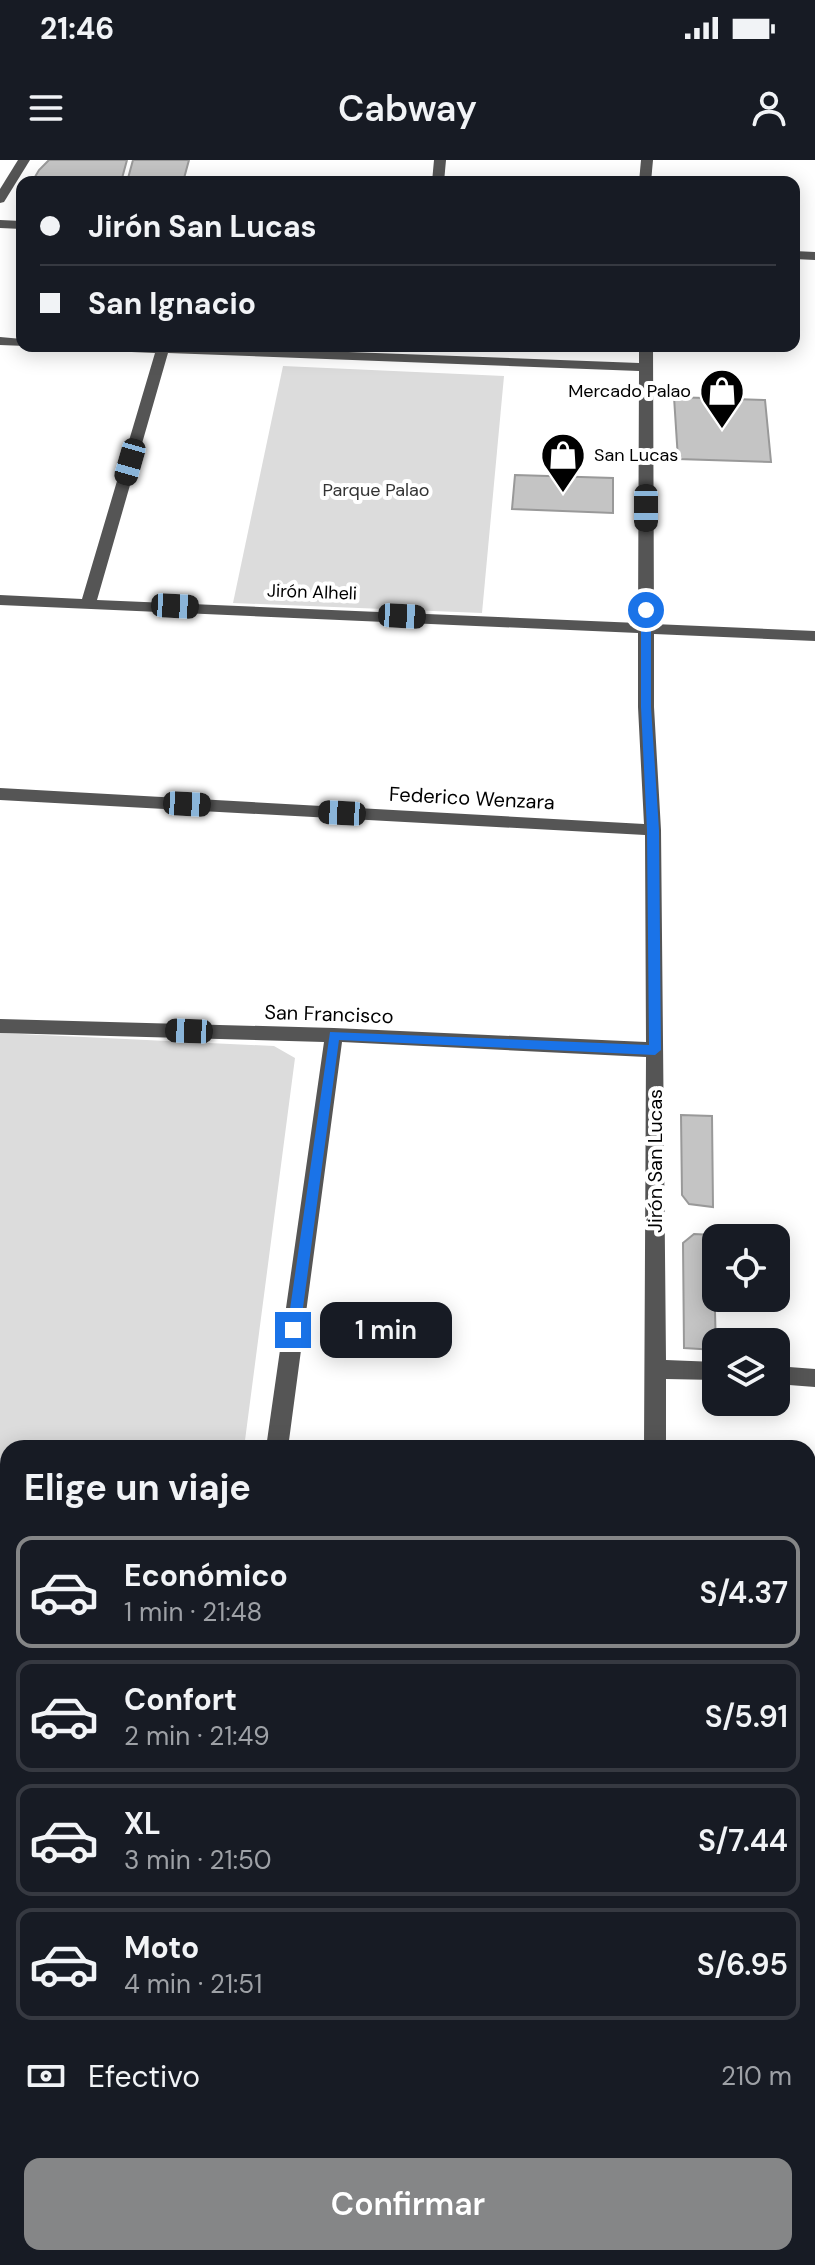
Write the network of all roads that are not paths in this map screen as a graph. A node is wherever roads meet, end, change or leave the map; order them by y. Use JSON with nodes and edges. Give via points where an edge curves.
{"nodes":[{"id":1,"x":24,"y":160,"type":"edge"},
{"id":2,"x":0,"y":199,"type":"edge"},
{"id":3,"x":161,"y":352,"type":"edge"},
{"id":4,"x":219,"y":352,"type":"edge"},
{"id":5,"x":646,"y":352,"type":"edge"},
{"id":6,"x":647,"y":367,"type":"junction"},
{"id":7,"x":0,"y":600,"type":"edge"},
{"id":8,"x":89,"y":602,"type":"junction"},
{"id":9,"x":646,"y":627,"type":"junction"},
{"id":10,"x":815,"y":636,"type":"edge"},
{"id":11,"x":0,"y":794,"type":"edge"},
{"id":12,"x":653,"y":830,"type":"junction"},
{"id":13,"x":0,"y":1026,"type":"edge"},
{"id":14,"x":334,"y":1035,"type":"junction"},
{"id":15,"x":655,"y":1050,"type":"junction"},
{"id":16,"x":655,"y":1369,"type":"junction"},
{"id":17,"x":702,"y":1371,"type":"edge"},
{"id":18,"x":790,"y":1376,"type":"edge"},
{"id":19,"x":815,"y":1378,"type":"edge"},
{"id":20,"x":278,"y":1440,"type":"edge"},
{"id":21,"x":655,"y":1440,"type":"edge"}],
"edges":[{"from":1,"to":2,"type":"street"},
{"from":3,"to":8,"type":"street"},
{"from":4,"to":6,"type":"street"},
{"from":5,"to":6,"type":"street","name":"Jirón San Lucas"},
{"from":6,"to":9,"type":"street","name":"Jirón San Lucas"},
{"from":7,"to":8,"type":"street","name":"Jirón Alheli"},
{"from":8,"to":9,"type":"street","name":"Jirón Alheli"},
{"from":9,"to":10,"type":"street","name":"Jirón Alheli"},
{"from":9,"to":12,"type":"street","name":"Jirón San Lucas"},
{"from":11,"to":12,"type":"street","name":"Federico Wenzara"},
{"from":12,"to":15,"type":"street","name":"Jirón San Lucas"},
{"from":13,"to":14,"type":"street","name":"San Francisco"},
{"from":14,"to":15,"type":"street","name":"San Francisco"},
{"from":14,"to":20,"type":"street"},
{"from":15,"to":16,"type":"street","name":"Jirón San Lucas"},
{"from":16,"to":17,"type":"street"},
{"from":16,"to":21,"type":"street","name":"Jirón San Lucas"},
{"from":18,"to":19,"type":"street"}]}
